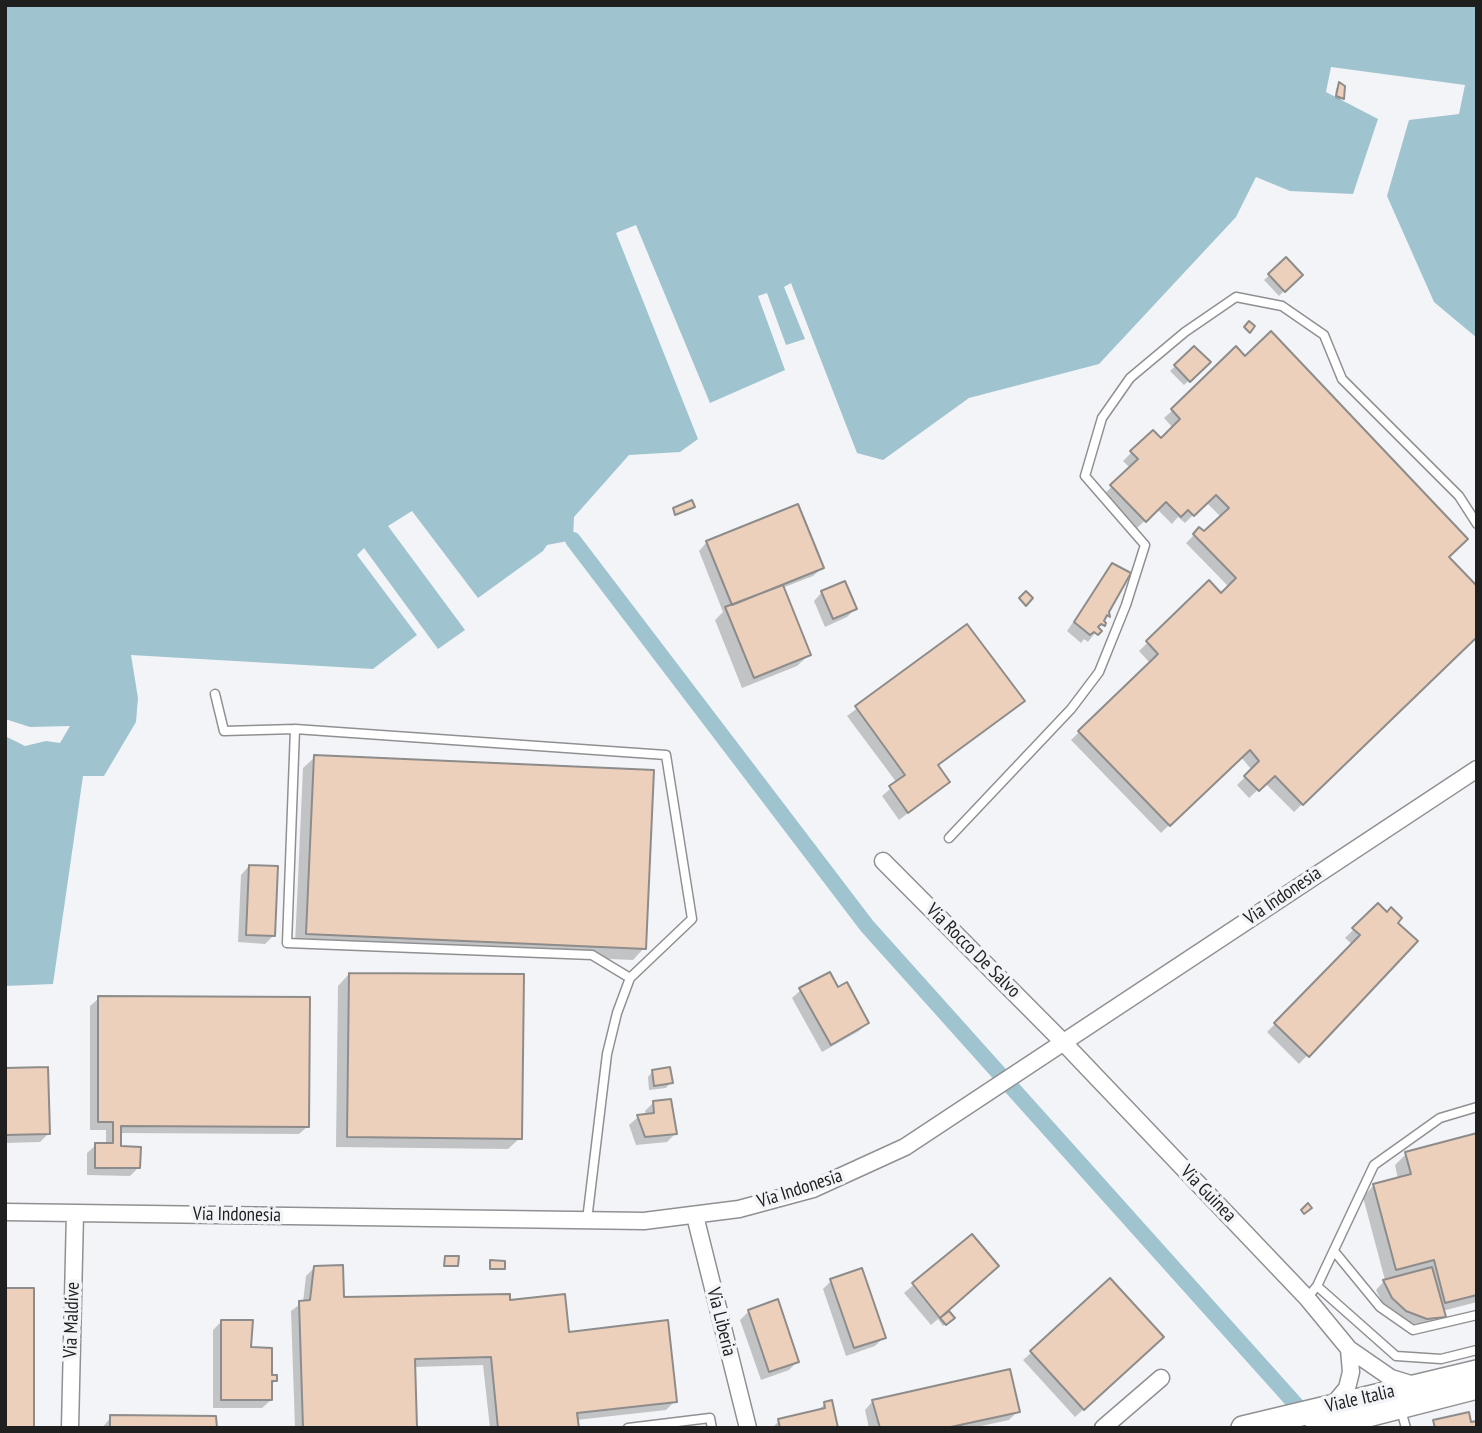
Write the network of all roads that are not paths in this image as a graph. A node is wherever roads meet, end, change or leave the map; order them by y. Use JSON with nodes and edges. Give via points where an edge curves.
{"nodes":[{"id":1,"x":1477,"y":524,"type":"edge"},
{"id":2,"x":215,"y":694,"type":"dead end"},
{"id":3,"x":295,"y":729,"type":"junction"},
{"id":4,"x":1477,"y":769,"type":"edge"},
{"id":5,"x":949,"y":838,"type":"dead end"},
{"id":6,"x":883,"y":861,"type":"dead end"},
{"id":7,"x":630,"y":978,"type":"junction"},
{"id":8,"x":1063,"y":1042,"type":"junction"},
{"id":9,"x":1477,"y":1107,"type":"edge"},
{"id":10,"x":5,"y":1212,"type":"edge"},
{"id":11,"x":75,"y":1213,"type":"junction"},
{"id":12,"x":695,"y":1216,"type":"junction"},
{"id":13,"x":587,"y":1220,"type":"junction"},
{"id":14,"x":1334,"y":1251,"type":"junction"},
{"id":15,"x":1312,"y":1292,"type":"junction"},
{"id":16,"x":1477,"y":1315,"type":"edge"},
{"id":17,"x":1349,"y":1349,"type":"junction"},
{"id":18,"x":1477,"y":1350,"type":"edge"},
{"id":19,"x":1477,"y":1372,"type":"edge"},
{"id":20,"x":1161,"y":1378,"type":"dead end"},
{"id":21,"x":1417,"y":1386,"type":"junction"},
{"id":22,"x":1477,"y":1387,"type":"edge"},
{"id":23,"x":1327,"y":1416,"type":"edge"},
{"id":24,"x":1403,"y":1418,"type":"edge"},
{"id":25,"x":69,"y":1428,"type":"edge"},
{"id":26,"x":628,"y":1428,"type":"edge"},
{"id":27,"x":712,"y":1428,"type":"edge"},
{"id":28,"x":748,"y":1428,"type":"edge"},
{"id":29,"x":1104,"y":1428,"type":"edge"},
{"id":30,"x":1243,"y":1428,"type":"edge"}],
"edges":[{"from":1,"to":5,"type":"lane","via":[[1459,496],[1342,379],[1324,335],[1282,306],[1236,297],[1185,332],[1130,379],[1102,418],[1085,476],[1145,544],[1126,606],[1099,672],[1071,709]]},
{"from":2,"to":3,"type":"lane","via":[[224,731]]},
{"from":3,"to":7,"type":"lane","via":[[287,943],[592,955]]},
{"from":3,"to":7,"type":"lane","via":[[666,755],[692,919]]},
{"from":4,"to":8,"type":"street","name":"Via Indonesia"},
{"from":6,"to":8,"type":"street","name":"Via Rocco De Salvo"},
{"from":7,"to":13,"type":"lane","via":[[607,1054]]},
{"from":8,"to":12,"type":"street","name":"Via Indonesia","via":[[905,1147],[824,1184],[762,1203]]},
{"from":8,"to":15,"type":"street","name":"Via Guinea"},
{"from":9,"to":14,"type":"lane","via":[[1440,1118],[1374,1165]]},
{"from":10,"to":11,"type":"street","name":"Via Indonesia"},
{"from":11,"to":13,"type":"street","name":"Via Indonesia"},
{"from":11,"to":25,"type":"street","name":"Via Maldive"},
{"from":12,"to":13,"type":"street","name":"Via Indonesia"},
{"from":12,"to":28,"type":"street","name":"Via Liberia"},
{"from":14,"to":15,"type":"lane"},
{"from":14,"to":16,"type":"lane","via":[[1380,1307],[1413,1330]]},
{"from":15,"to":17,"type":"street","name":"Via Guinea"},
{"from":15,"to":18,"type":"lane","via":[[1396,1356],[1441,1359]]},
{"from":17,"to":21,"type":"street","name":"Via Guinea","via":[[1391,1378]]},
{"from":17,"to":23,"type":"street","via":[[1352,1372]]},
{"from":19,"to":21,"type":"main road","name":"Viale Italia"},
{"from":20,"to":29,"type":"street"},
{"from":21,"to":23,"type":"main road","name":"Viale Italia"},
{"from":22,"to":24,"type":"main road","name":"Viale Italia"},
{"from":23,"to":24,"type":"main road","name":"Viale Italia"},
{"from":23,"to":30,"type":"main road","name":"Viale Italia","via":[[1279,1419]]},
{"from":26,"to":27,"type":"lane","via":[[710,1418]]}]}
